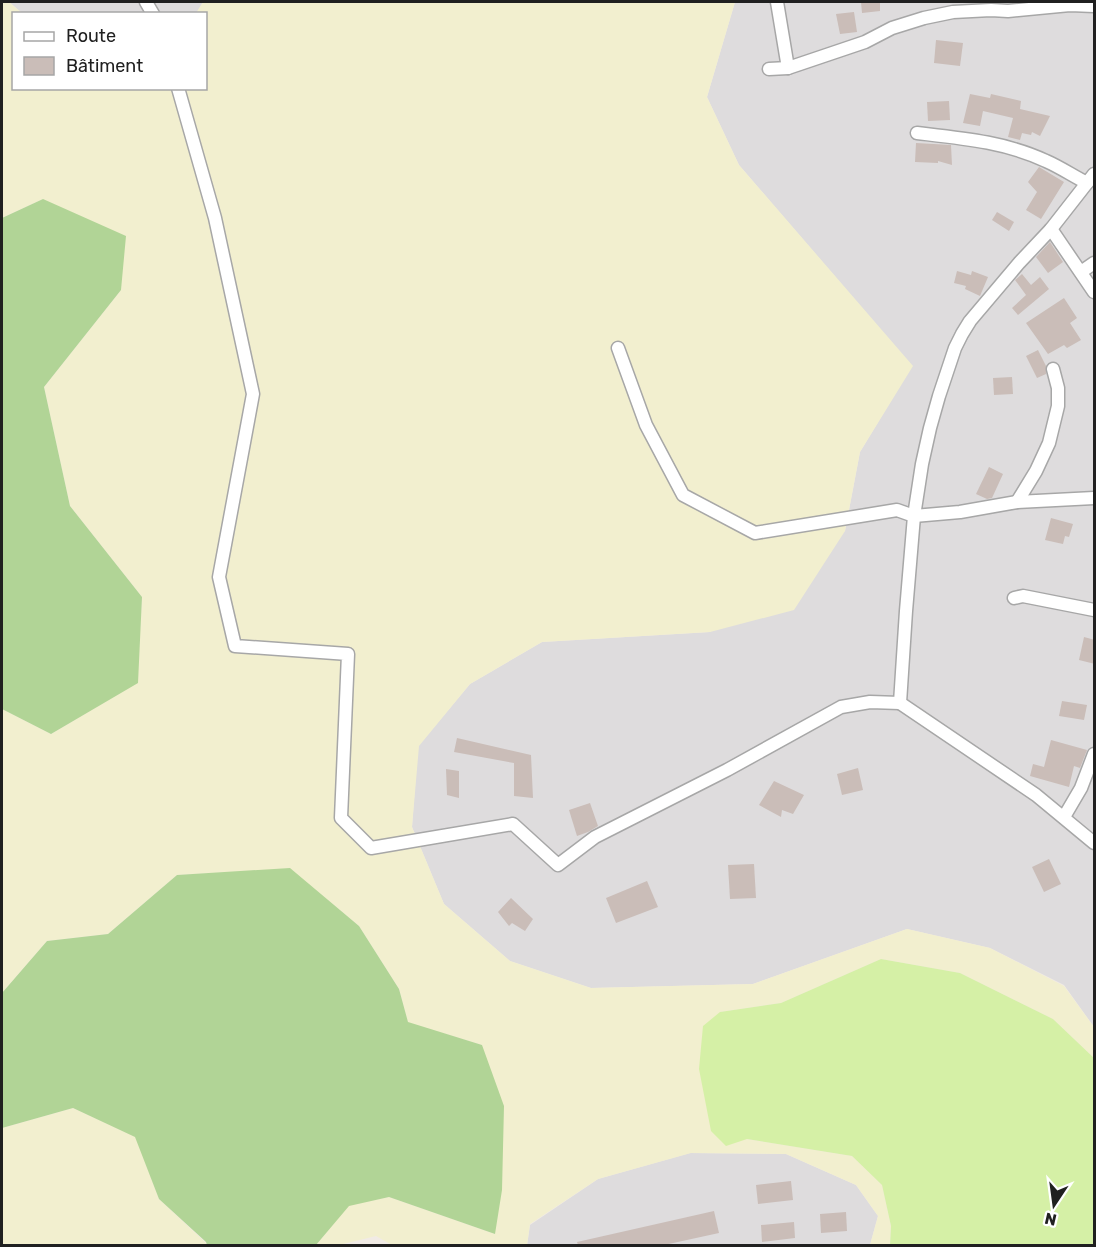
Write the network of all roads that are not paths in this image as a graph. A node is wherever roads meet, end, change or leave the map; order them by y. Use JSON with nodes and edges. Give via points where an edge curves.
{"nodes":[{"id":1,"x":777,"y":2,"type":"edge"},
{"id":2,"x":992,"y":6,"type":"edge"},
{"id":3,"x":1095,"y":6,"type":"edge"},
{"id":4,"x":788,"y":68,"type":"junction"},
{"id":5,"x":769,"y":69,"type":"dead end"},
{"id":6,"x":178,"y":90,"type":"edge"},
{"id":7,"x":917,"y":133,"type":"dead end"},
{"id":8,"x":1091,"y":179,"type":"edge"},
{"id":9,"x":1051,"y":229,"type":"junction"},
{"id":10,"x":1095,"y":264,"type":"edge"},
{"id":11,"x":1081,"y":272,"type":"junction"},
{"id":12,"x":1095,"y":292,"type":"edge"},
{"id":13,"x":618,"y":348,"type":"dead end"},
{"id":14,"x":1053,"y":369,"type":"dead end"},
{"id":15,"x":1095,"y":498,"type":"edge"},
{"id":16,"x":1017,"y":502,"type":"junction"},
{"id":17,"x":914,"y":516,"type":"junction"},
{"id":18,"x":1014,"y":598,"type":"dead end"},
{"id":19,"x":1095,"y":610,"type":"edge"},
{"id":20,"x":900,"y":703,"type":"junction"},
{"id":21,"x":1095,"y":754,"type":"edge"},
{"id":22,"x":1064,"y":817,"type":"junction"},
{"id":23,"x":1095,"y":843,"type":"edge"}],
"edges":[{"from":1,"to":4,"type":"street"},
{"from":2,"to":3,"type":"street","via":[[1008,10]]},
{"from":2,"to":4,"type":"street","via":[[924,18]]},
{"from":4,"to":5,"type":"street"},
{"from":6,"to":20,"type":"street","via":[[215,218],[253,394],[219,577],[235,646],[348,654],[341,818],[371,848],[513,824],[558,865],[595,837],[841,707],[855,703]]},
{"from":7,"to":8,"type":"street","via":[[1010,148]]},
{"from":8,"to":9,"type":"street"},
{"from":9,"to":11,"type":"street"},
{"from":9,"to":17,"type":"street","via":[[970,321],[959,341],[930,428]]},
{"from":10,"to":11,"type":"street"},
{"from":11,"to":12,"type":"street"},
{"from":13,"to":17,"type":"street","via":[[646,425],[683,495],[755,533],[897,510]]},
{"from":14,"to":16,"type":"street","via":[[1059,406],[1049,443]]},
{"from":15,"to":16,"type":"street"},
{"from":16,"to":17,"type":"street"},
{"from":17,"to":20,"type":"street"},
{"from":18,"to":19,"type":"street","via":[[1023,596]]},
{"from":20,"to":22,"type":"street"},
{"from":21,"to":22,"type":"street"},
{"from":22,"to":23,"type":"street"}]}
